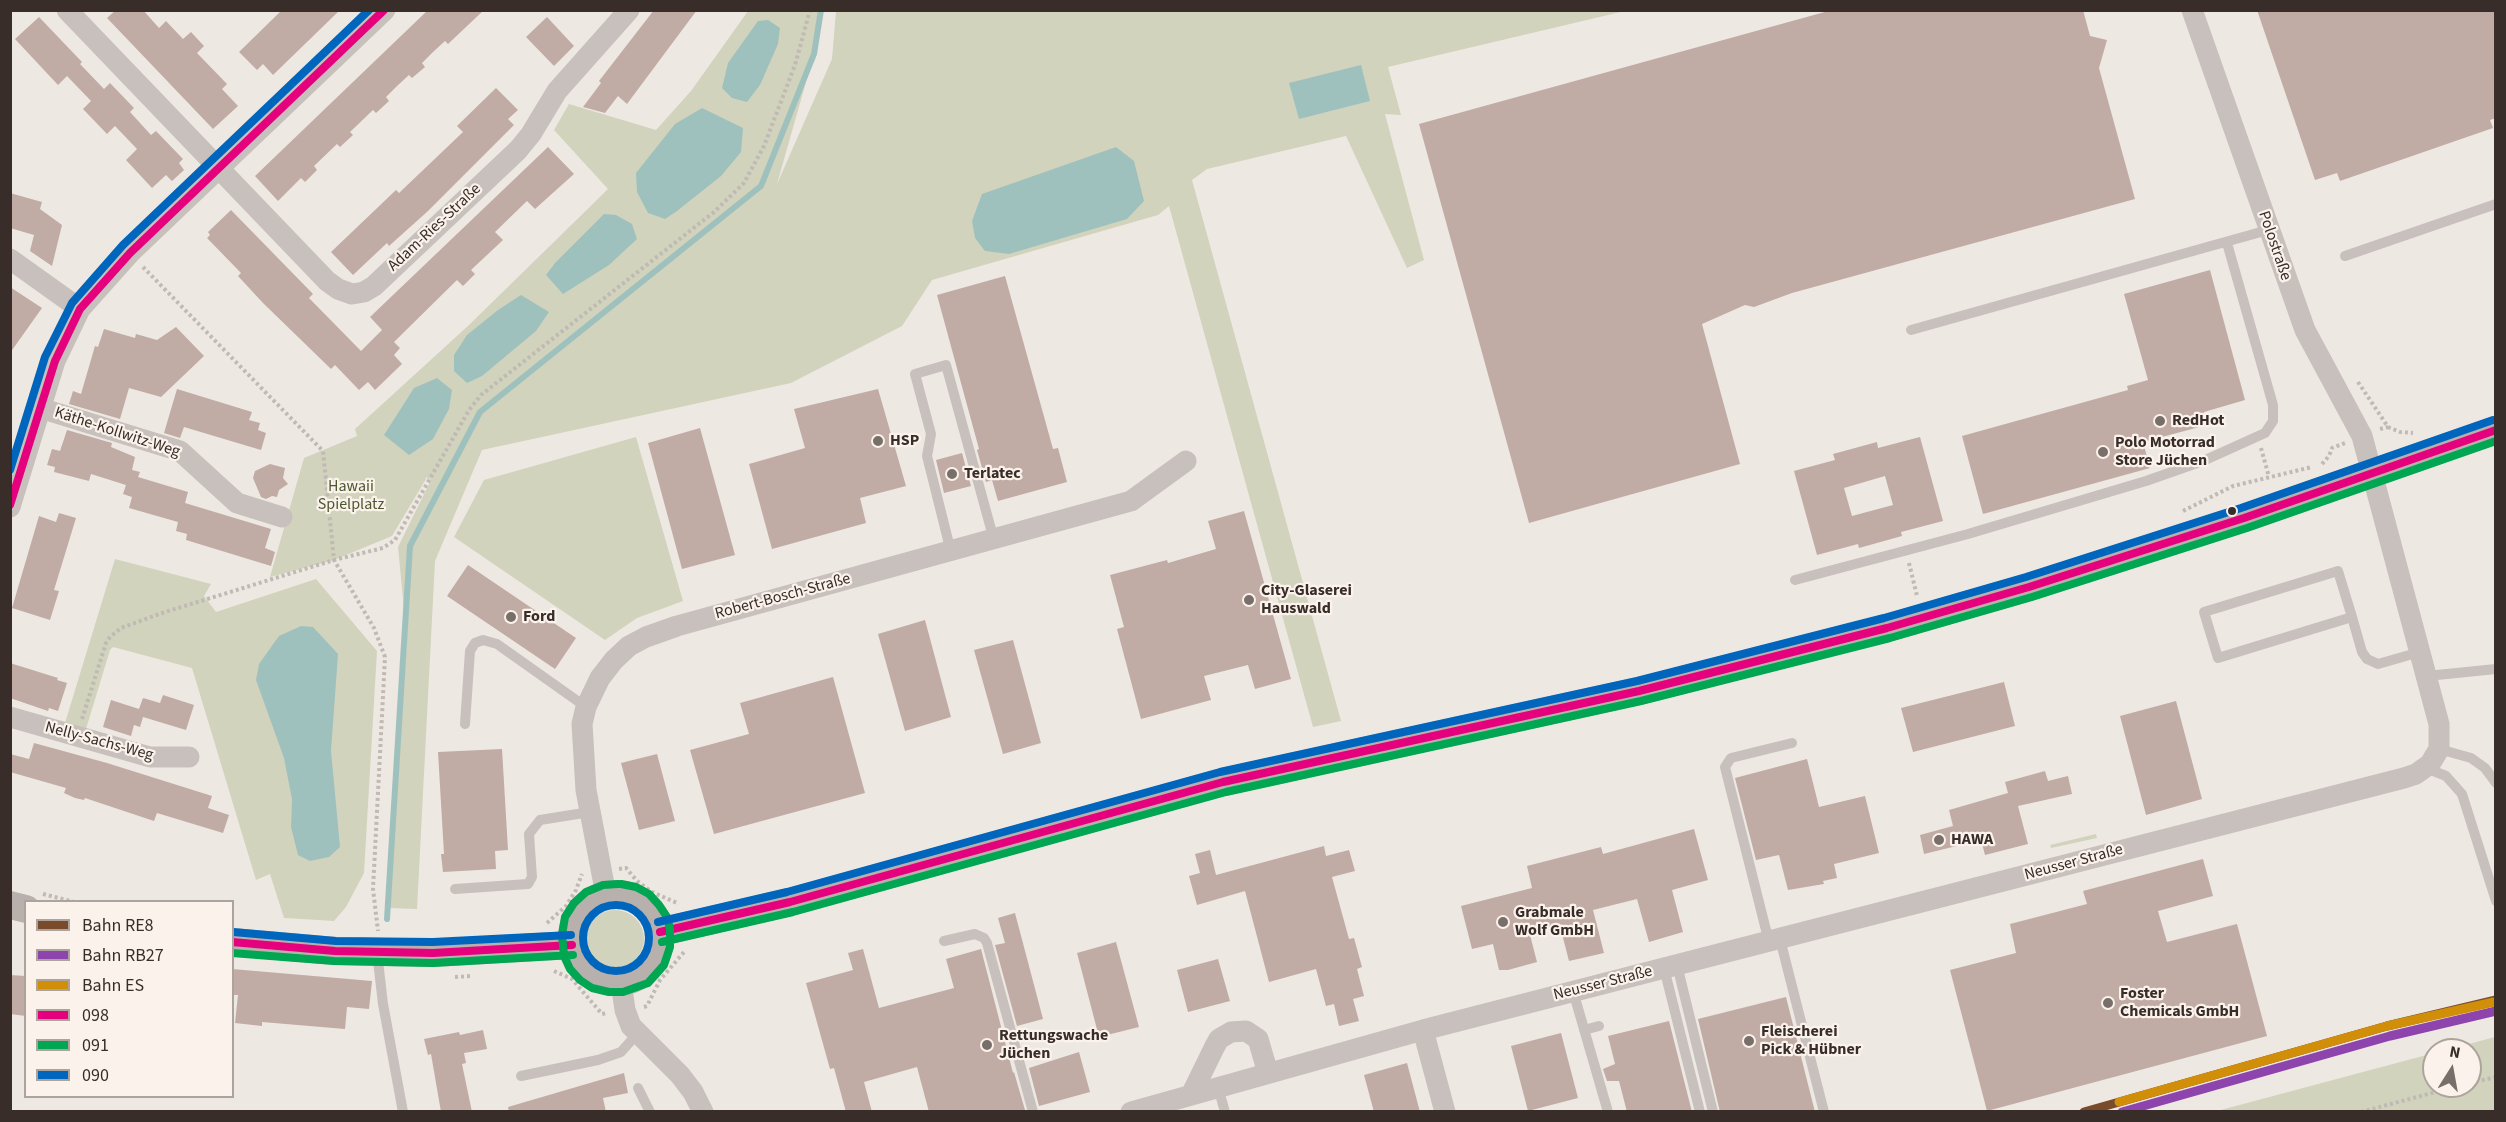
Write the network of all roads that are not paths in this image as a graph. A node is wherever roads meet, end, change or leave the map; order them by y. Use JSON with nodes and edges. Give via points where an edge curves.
{"nodes":[{"id":1,"x":67,"y":10,"type":"edge"},
{"id":2,"x":385,"y":10,"type":"edge"},
{"id":3,"x":630,"y":10,"type":"edge"},
{"id":4,"x":2192,"y":10,"type":"edge"},
{"id":5,"x":219,"y":169,"type":"junction"},
{"id":6,"x":2496,"y":204,"type":"edge"},
{"id":7,"x":2268,"y":231,"type":"junction"},
{"id":8,"x":2227,"y":243,"type":"junction"},
{"id":9,"x":2345,"y":256,"type":"dead end"},
{"id":10,"x":10,"y":260,"type":"edge"},
{"id":11,"x":80,"y":309,"type":"junction"},
{"id":12,"x":1911,"y":330,"type":"dead end"},
{"id":13,"x":40,"y":408,"type":"junction"},
{"id":14,"x":2496,"y":430,"type":"edge"},
{"id":15,"x":1186,"y":461,"type":"dead end"},
{"id":16,"x":2372,"y":474,"type":"junction"},
{"id":17,"x":10,"y":507,"type":"edge"},
{"id":18,"x":282,"y":517,"type":"dead end"},
{"id":19,"x":994,"y":540,"type":"junction"},
{"id":20,"x":951,"y":552,"type":"junction"},
{"id":21,"x":1795,"y":580,"type":"dead end"},
{"id":22,"x":2352,"y":617,"type":"junction"},
{"id":23,"x":2420,"y":652,"type":"junction"},
{"id":24,"x":2496,"y":669,"type":"edge"},
{"id":25,"x":2427,"y":676,"type":"junction"},
{"id":26,"x":586,"y":707,"type":"junction"},
{"id":27,"x":10,"y":717,"type":"edge"},
{"id":28,"x":465,"y":724,"type":"dead end"},
{"id":29,"x":1792,"y":743,"type":"dead end"},
{"id":30,"x":2439,"y":748,"type":"junction"},
{"id":31,"x":189,"y":757,"type":"dead end"},
{"id":32,"x":2426,"y":768,"type":"junction"},
{"id":33,"x":2496,"y":783,"type":"edge"},
{"id":34,"x":590,"y":812,"type":"junction"},
{"id":35,"x":604,"y":883,"type":"junction"},
{"id":36,"x":455,"y":889,"type":"dead end"},
{"id":37,"x":2496,"y":901,"type":"edge"},
{"id":38,"x":660,"y":932,"type":"junction"},
{"id":39,"x":1775,"y":940,"type":"junction"},
{"id":40,"x":945,"y":941,"type":"dead end"},
{"id":41,"x":234,"y":942,"type":"edge"},
{"id":42,"x":572,"y":945,"type":"junction"},
{"id":43,"x":377,"y":952,"type":"junction"},
{"id":44,"x":1671,"y":967,"type":"junction"},
{"id":45,"x":621,"y":982,"type":"junction"},
{"id":46,"x":1573,"y":991,"type":"junction"},
{"id":47,"x":1674,"y":1008,"type":"junction"},
{"id":48,"x":1662,"y":1011,"type":"dead end"},
{"id":49,"x":1599,"y":1026,"type":"dead end"},
{"id":50,"x":1423,"y":1030,"type":"junction"},
{"id":51,"x":1584,"y":1030,"type":"junction"},
{"id":52,"x":637,"y":1034,"type":"junction"},
{"id":53,"x":1268,"y":1073,"type":"junction"},
{"id":54,"x":521,"y":1076,"type":"dead end"},
{"id":55,"x":1218,"y":1087,"type":"junction"},
{"id":56,"x":638,"y":1088,"type":"dead end"},
{"id":57,"x":1191,"y":1095,"type":"junction"},
{"id":58,"x":403,"y":1112,"type":"edge"},
{"id":59,"x":650,"y":1112,"type":"edge"},
{"id":60,"x":703,"y":1112,"type":"edge"},
{"id":61,"x":1033,"y":1112,"type":"edge"},
{"id":62,"x":1131,"y":1112,"type":"edge"},
{"id":63,"x":1225,"y":1112,"type":"edge"},
{"id":64,"x":1445,"y":1112,"type":"edge"},
{"id":65,"x":1608,"y":1112,"type":"edge"},
{"id":66,"x":1701,"y":1112,"type":"edge"},
{"id":67,"x":1713,"y":1112,"type":"edge"},
{"id":68,"x":1824,"y":1112,"type":"edge"}],
"edges":[{"from":1,"to":5,"type":"street","name":"Adam-Ries-Straße"},
{"from":2,"to":5,"type":"street"},
{"from":3,"to":5,"type":"street","name":"Adam-Ries-Straße","via":[[557,92],[518,150],[364,292],[347,293],[327,281]]},
{"from":4,"to":7,"type":"street","name":"Polostraße"},
{"from":5,"to":11,"type":"street","via":[[130,254]]},
{"from":6,"to":9,"type":"lane"},
{"from":7,"to":8,"type":"lane"},
{"from":7,"to":16,"type":"street","name":"Polostraße","via":[[2305,330],[2362,436]]},
{"from":8,"to":12,"type":"lane"},
{"from":8,"to":21,"type":"lane","via":[[2273,405],[2273,421],[2259,438],[2146,481]]},
{"from":10,"to":11,"type":"street"},
{"from":11,"to":13,"type":"street","via":[[55,361]]},
{"from":13,"to":17,"type":"street"},
{"from":13,"to":18,"type":"street","name":"Käthe-Kollwitz-Weg","via":[[180,451],[237,503]]},
{"from":14,"to":16,"type":"main road"},
{"from":15,"to":19,"type":"street","name":"Robert-Bosch-Straße","via":[[1131,501]]},
{"from":16,"to":23,"type":"street"},
{"from":16,"to":38,"type":"main road","via":[[2102,564],[1831,643],[1639,691],[1223,782],[790,902]]},
{"from":19,"to":20,"type":"street","name":"Robert-Bosch-Straße"},
{"from":19,"to":20,"type":"lane","via":[[946,365],[915,374],[931,434],[927,456]]},
{"from":20,"to":26,"type":"street","name":"Robert-Bosch-Straße","via":[[646,637],[606,668]]},
{"from":22,"to":22,"type":"lane","via":[[2338,572],[2204,612],[2218,658]]},
{"from":22,"to":23,"type":"lane","via":[[2364,656],[2371,662],[2382,663]]},
{"from":23,"to":25,"type":"street"},
{"from":24,"to":25,"type":"lane"},
{"from":25,"to":30,"type":"street","via":[[2440,730]]},
{"from":26,"to":28,"type":"lane","via":[[497,644],[483,640],[470,651]]},
{"from":26,"to":34,"type":"street","name":"Robert-Bosch-Straße","via":[[582,741]]},
{"from":27,"to":31,"type":"street","name":"Nelly-Sachs-Weg","via":[[150,757]]},
{"from":29,"to":39,"type":"lane","via":[[1731,758],[1725,767]]},
{"from":30,"to":32,"type":"street"},
{"from":30,"to":33,"type":"lane","via":[[2471,758]]},
{"from":32,"to":37,"type":"lane","via":[[2446,776],[2463,794]]},
{"from":32,"to":39,"type":"street","name":"Neusser Straße","via":[[2404,778]]},
{"from":34,"to":35,"type":"street","name":"Robert-Bosch-Straße"},
{"from":34,"to":36,"type":"lane","via":[[540,820],[529,834],[532,877],[528,884]]},
{"from":35,"to":38,"type":"main road","via":[[642,902],[657,921]]},
{"from":35,"to":42,"type":"main road","via":[[574,922]]},
{"from":38,"to":45,"type":"main road","via":[[660,946],[651,965],[642,975]]},
{"from":39,"to":44,"type":"street","name":"Neusser Straße"},
{"from":39,"to":68,"type":"lane"},
{"from":40,"to":61,"type":"lane","via":[[975,934],[987,943]]},
{"from":41,"to":43,"type":"main road"},
{"from":42,"to":43,"type":"main road","via":[[487,952]]},
{"from":42,"to":45,"type":"main road","via":[[578,962],[587,972],[598,979]]},
{"from":43,"to":58,"type":"lane"},
{"from":44,"to":46,"type":"street","name":"Neusser Straße"},
{"from":44,"to":47,"type":"lane"},
{"from":44,"to":67,"type":"lane"},
{"from":45,"to":52,"type":"street","via":[[626,1015]]},
{"from":46,"to":50,"type":"street","name":"Neusser Straße"},
{"from":46,"to":51,"type":"lane"},
{"from":47,"to":48,"type":"lane"},
{"from":47,"to":66,"type":"lane"},
{"from":49,"to":51,"type":"lane"},
{"from":50,"to":53,"type":"street","name":"Neusser Straße"},
{"from":50,"to":64,"type":"street"},
{"from":51,"to":65,"type":"lane"},
{"from":52,"to":54,"type":"lane","via":[[621,1052]]},
{"from":52,"to":60,"type":"street","via":[[680,1075]]},
{"from":53,"to":55,"type":"street","name":"Neusser Straße"},
{"from":53,"to":57,"type":"street","via":[[1258,1039],[1246,1031],[1231,1032],[1219,1039]]},
{"from":55,"to":57,"type":"street","name":"Neusser Straße"},
{"from":55,"to":63,"type":"lane"},
{"from":56,"to":59,"type":"lane"},
{"from":57,"to":62,"type":"street","name":"Neusser Straße"}]}
